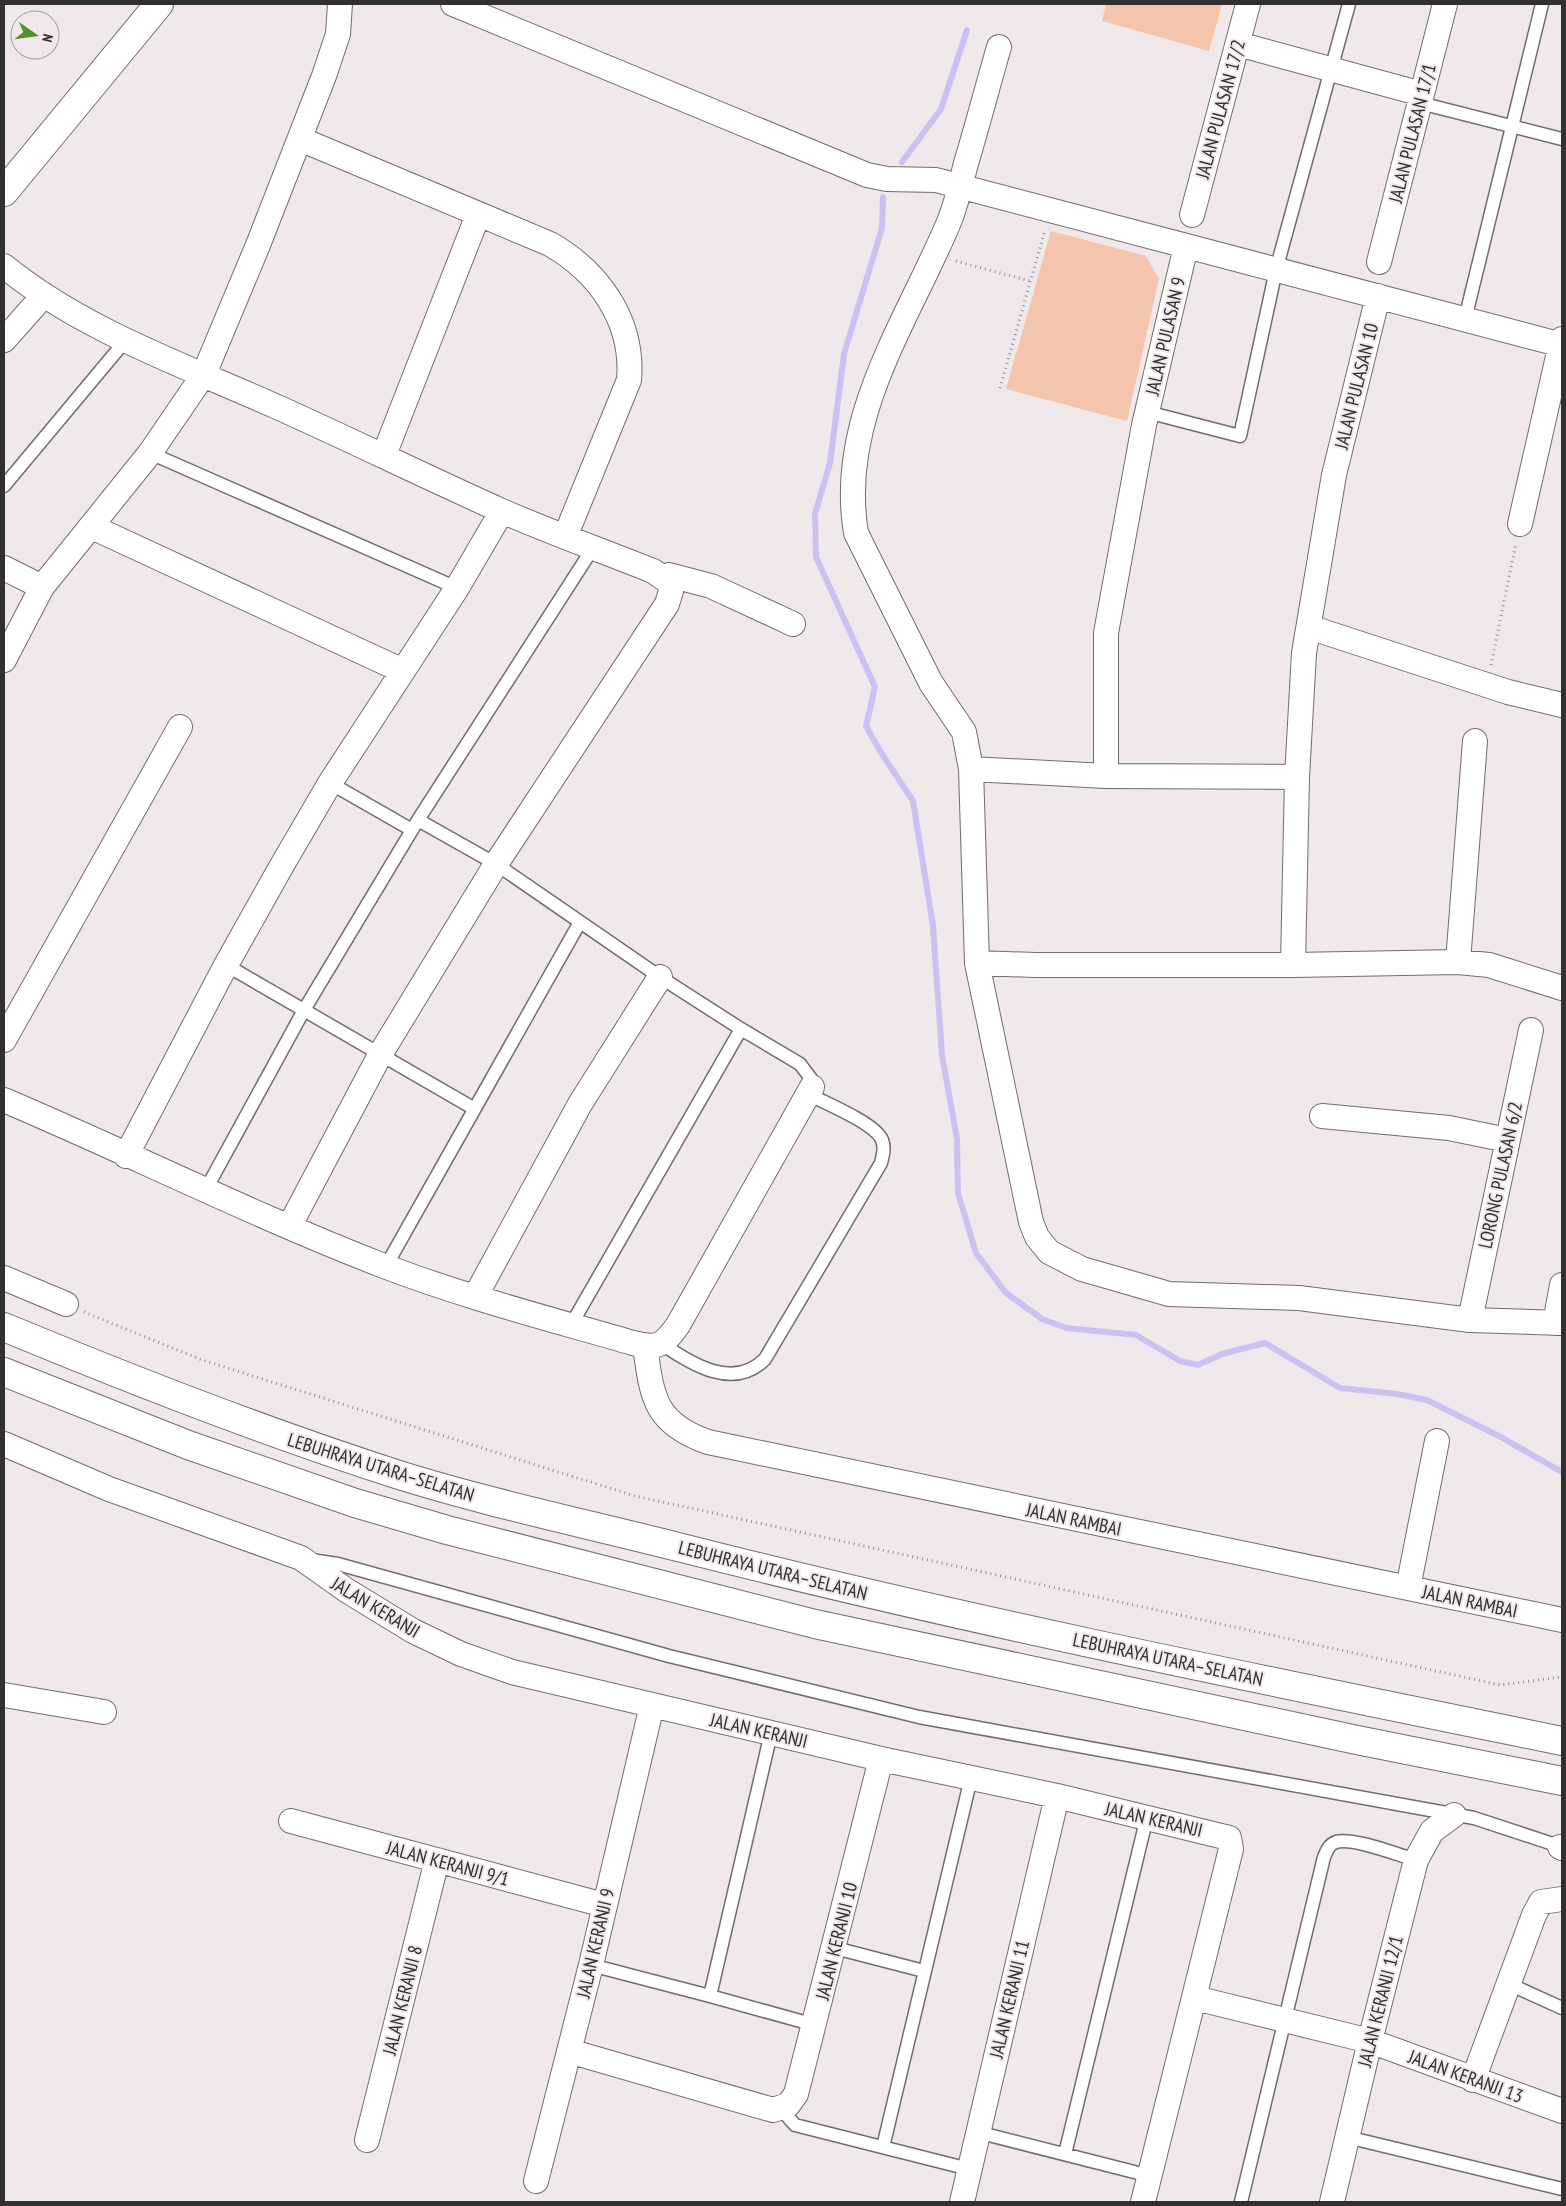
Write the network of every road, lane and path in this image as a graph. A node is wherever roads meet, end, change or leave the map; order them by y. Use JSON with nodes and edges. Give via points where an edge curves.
{"nodes":[{"id":1,"x":159,"y":4,"type":"edge"},
{"id":2,"x":340,"y":4,"type":"edge"},
{"id":3,"x":453,"y":4,"type":"edge"},
{"id":4,"x":1248,"y":4,"type":"edge"},
{"id":5,"x":1349,"y":4,"type":"edge"},
{"id":6,"x":1445,"y":4,"type":"edge"},
{"id":7,"x":1542,"y":4,"type":"edge"},
{"id":8,"x":1238,"y":44,"type":"junction"},
{"id":9,"x":999,"y":47,"type":"dead end"},
{"id":10,"x":1332,"y":70,"type":"junction"},
{"id":11,"x":1421,"y":98,"type":"junction"},
{"id":12,"x":1512,"y":126,"type":"junction"},
{"id":13,"x":1562,"y":139,"type":"edge"},
{"id":14,"x":300,"y":140,"type":"junction"},
{"id":15,"x":960,"y":187,"type":"junction"},
{"id":16,"x":4,"y":192,"type":"edge"},
{"id":17,"x":1051,"y":211,"type":"junction"},
{"id":18,"x":478,"y":215,"type":"junction"},
{"id":19,"x":1192,"y":215,"type":"dead end"},
{"id":20,"x":1186,"y":246,"type":"junction"},
{"id":21,"x":933,"y":255,"type":"junction"},
{"id":22,"x":1379,"y":262,"type":"dead end"},
{"id":23,"x":4,"y":266,"type":"edge"},
{"id":24,"x":1276,"y":270,"type":"junction"},
{"id":25,"x":1030,"y":281,"type":"junction"},
{"id":26,"x":44,"y":295,"type":"junction"},
{"id":27,"x":1378,"y":296,"type":"junction"},
{"id":28,"x":1464,"y":319,"type":"junction"},
{"id":29,"x":4,"y":340,"type":"edge"},
{"id":30,"x":126,"y":340,"type":"junction"},
{"id":31,"x":1562,"y":343,"type":"edge"},
{"id":32,"x":204,"y":374,"type":"junction"},
{"id":33,"x":1000,"y":388,"type":"dead end"},
{"id":34,"x":1145,"y":419,"type":"junction"},
{"id":35,"x":150,"y":453,"type":"junction"},
{"id":36,"x":384,"y":455,"type":"junction"},
{"id":37,"x":4,"y":486,"type":"edge"},
{"id":38,"x":502,"y":511,"type":"junction"},
{"id":39,"x":1520,"y":524,"type":"joint"},
{"id":40,"x":92,"y":527,"type":"junction"},
{"id":41,"x":565,"y":537,"type":"junction"},
{"id":42,"x":593,"y":548,"type":"junction"},
{"id":43,"x":4,"y":568,"type":"edge"},
{"id":44,"x":669,"y":582,"type":"junction"},
{"id":45,"x":42,"y":587,"type":"junction"},
{"id":46,"x":457,"y":588,"type":"junction"},
{"id":47,"x":793,"y":624,"type":"dead end"},
{"id":48,"x":1309,"y":627,"type":"junction"},
{"id":49,"x":4,"y":660,"type":"edge"},
{"id":50,"x":403,"y":671,"type":"junction"},
{"id":51,"x":1486,"y":685,"type":"junction"},
{"id":52,"x":1562,"y":705,"type":"edge"},
{"id":53,"x":180,"y":727,"type":"dead end"},
{"id":54,"x":1475,"y":741,"type":"dead end"},
{"id":55,"x":971,"y":768,"type":"junction"},
{"id":56,"x":1106,"y":776,"type":"junction"},
{"id":57,"x":1297,"y":778,"type":"junction"},
{"id":58,"x":330,"y":783,"type":"junction"},
{"id":59,"x":415,"y":825,"type":"junction"},
{"id":60,"x":496,"y":864,"type":"junction"},
{"id":61,"x":580,"y":922,"type":"junction"},
{"id":62,"x":1458,"y":962,"type":"junction"},
{"id":63,"x":977,"y":963,"type":"junction"},
{"id":64,"x":226,"y":965,"type":"junction"},
{"id":65,"x":1293,"y":965,"type":"junction"},
{"id":66,"x":660,"y":977,"type":"junction"},
{"id":67,"x":1562,"y":988,"type":"edge"},
{"id":68,"x":304,"y":1010,"type":"junction"},
{"id":69,"x":741,"y":1029,"type":"junction"},
{"id":70,"x":1531,"y":1030,"type":"dead end"},
{"id":71,"x":4,"y":1040,"type":"edge"},
{"id":72,"x":381,"y":1053,"type":"junction"},
{"id":73,"x":810,"y":1090,"type":"junction"},
{"id":74,"x":4,"y":1100,"type":"edge"},
{"id":75,"x":473,"y":1108,"type":"junction"},
{"id":76,"x":1322,"y":1116,"type":"dead end"},
{"id":77,"x":1507,"y":1140,"type":"junction"},
{"id":78,"x":126,"y":1156,"type":"junction"},
{"id":79,"x":205,"y":1191,"type":"junction"},
{"id":80,"x":289,"y":1228,"type":"junction"},
{"id":81,"x":386,"y":1266,"type":"junction"},
{"id":82,"x":4,"y":1278,"type":"edge"},
{"id":83,"x":1562,"y":1285,"type":"edge"},
{"id":84,"x":475,"y":1297,"type":"junction"},
{"id":85,"x":66,"y":1304,"type":"joint"},
{"id":86,"x":1470,"y":1320,"type":"junction"},
{"id":87,"x":1559,"y":1323,"type":"edge"},
{"id":88,"x":571,"y":1325,"type":"junction"},
{"id":89,"x":4,"y":1327,"type":"edge"},
{"id":90,"x":654,"y":1345,"type":"junction"},
{"id":91,"x":4,"y":1372,"type":"edge"},
{"id":92,"x":1437,"y":1441,"type":"dead end"},
{"id":93,"x":4,"y":1444,"type":"edge"},
{"id":94,"x":301,"y":1558,"type":"junction"},
{"id":95,"x":1408,"y":1588,"type":"junction"},
{"id":96,"x":1562,"y":1620,"type":"edge"},
{"id":97,"x":1562,"y":1677,"type":"edge"},
{"id":98,"x":4,"y":1695,"type":"edge"},
{"id":99,"x":652,"y":1705,"type":"junction"},
{"id":100,"x":104,"y":1712,"type":"dead end"},
{"id":101,"x":771,"y":1734,"type":"junction"},
{"id":102,"x":1562,"y":1741,"type":"edge"},
{"id":103,"x":881,"y":1759,"type":"junction"},
{"id":104,"x":971,"y":1778,"type":"junction"},
{"id":105,"x":1562,"y":1781,"type":"edge"},
{"id":106,"x":1057,"y":1796,"type":"junction"},
{"id":107,"x":1454,"y":1815,"type":"junction"},
{"id":108,"x":1148,"y":1817,"type":"junction"},
{"id":109,"x":291,"y":1821,"type":"dead end"},
{"id":110,"x":1562,"y":1847,"type":"edge"},
{"id":111,"x":438,"y":1860,"type":"junction"},
{"id":112,"x":1416,"y":1860,"type":"junction"},
{"id":113,"x":1552,"y":1900,"type":"edge"},
{"id":114,"x":604,"y":1905,"type":"junction"},
{"id":115,"x":835,"y":1948,"type":"junction"},
{"id":116,"x":591,"y":1965,"type":"junction"},
{"id":117,"x":924,"y":1971,"type":"junction"},
{"id":118,"x":1509,"y":1984,"type":"junction"},
{"id":119,"x":710,"y":1996,"type":"junction"},
{"id":120,"x":1194,"y":1998,"type":"junction"},
{"id":121,"x":1562,"y":2008,"type":"edge"},
{"id":122,"x":1286,"y":2021,"type":"junction"},
{"id":123,"x":815,"y":2026,"type":"junction"},
{"id":124,"x":1370,"y":2041,"type":"junction"},
{"id":125,"x":569,"y":2050,"type":"junction"},
{"id":126,"x":1473,"y":2080,"type":"junction"},
{"id":127,"x":777,"y":2110,"type":"junction"},
{"id":128,"x":1562,"y":2110,"type":"edge"},
{"id":129,"x":977,"y":2132,"type":"junction"},
{"id":130,"x":1347,"y":2137,"type":"junction"},
{"id":131,"x":367,"y":2140,"type":"dead end"},
{"id":132,"x":883,"y":2147,"type":"junction"},
{"id":133,"x":1065,"y":2154,"type":"junction"},
{"id":134,"x":969,"y":2168,"type":"junction"},
{"id":135,"x":1150,"y":2176,"type":"junction"},
{"id":136,"x":536,"y":2181,"type":"dead end"},
{"id":137,"x":1562,"y":2189,"type":"edge"},
{"id":138,"x":962,"y":2202,"type":"edge"},
{"id":139,"x":1143,"y":2202,"type":"edge"},
{"id":140,"x":1241,"y":2202,"type":"edge"},
{"id":141,"x":1332,"y":2202,"type":"edge"}],
"edges":[{"from":1,"to":16,"type":"main road"},
{"from":2,"to":14,"type":"street","via":[[338,34]]},
{"from":3,"to":15,"type":"street","via":[[839,165],[888,179],[936,180]]},
{"from":4,"to":8,"type":"street","name":"JALAN PULASAN 17/2"},
{"from":5,"to":10,"type":"lane"},
{"from":6,"to":11,"type":"street","name":"JALAN PULASAN 17/1"},
{"from":7,"to":12,"type":"lane"},
{"from":8,"to":10,"type":"street"},
{"from":8,"to":19,"type":"street","name":"JALAN PULASAN 17/2"},
{"from":9,"to":15,"type":"street"},
{"from":10,"to":11,"type":"street"},
{"from":10,"to":24,"type":"lane"},
{"from":11,"to":12,"type":"lane"},
{"from":11,"to":22,"type":"street","name":"JALAN PULASAN 17/1"},
{"from":12,"to":13,"type":"lane"},
{"from":12,"to":28,"type":"lane"},
{"from":14,"to":18,"type":"street"},
{"from":14,"to":32,"type":"street"},
{"from":15,"to":17,"type":"street"},
{"from":15,"to":21,"type":"street"},
{"from":17,"to":20,"type":"street"},
{"from":17,"to":25,"type":"path"},
{"from":18,"to":36,"type":"street"},
{"from":18,"to":41,"type":"street","via":[[550,244],[580,263],[612,303],[627,343],[629,380]]},
{"from":20,"to":24,"type":"street"},
{"from":20,"to":34,"type":"street","name":"JALAN PULASAN 9"},
{"from":21,"to":25,"type":"path"},
{"from":21,"to":55,"type":"street","via":[[869,395],[858,442],[851,505],[856,533],[931,683],[964,732]]},
{"from":23,"to":26,"type":"street"},
{"from":24,"to":27,"type":"street"},
{"from":24,"to":34,"type":"lane","via":[[1240,436]]},
{"from":25,"to":33,"type":"path"},
{"from":26,"to":29,"type":"street"},
{"from":26,"to":30,"type":"street"},
{"from":27,"to":28,"type":"street"},
{"from":27,"to":48,"type":"street","name":"JALAN PULASAN 10","via":[[1334,475]]},
{"from":28,"to":31,"type":"street"},
{"from":30,"to":32,"type":"street"},
{"from":30,"to":37,"type":"lane"},
{"from":31,"to":39,"type":"street"},
{"from":32,"to":35,"type":"street"},
{"from":32,"to":36,"type":"street"},
{"from":34,"to":56,"type":"street","name":"JALAN PULASAN 9","via":[[1106,634]]},
{"from":35,"to":40,"type":"street"},
{"from":35,"to":46,"type":"lane"},
{"from":36,"to":38,"type":"street"},
{"from":38,"to":41,"type":"street"},
{"from":38,"to":46,"type":"street"},
{"from":39,"to":51,"type":"path"},
{"from":40,"to":45,"type":"street"},
{"from":40,"to":50,"type":"street"},
{"from":41,"to":42,"type":"street"},
{"from":42,"to":44,"type":"street","via":[[653,570]]},
{"from":42,"to":59,"type":"lane"},
{"from":43,"to":45,"type":"street"},
{"from":44,"to":47,"type":"street","via":[[670,575],[697,581]]},
{"from":44,"to":60,"type":"street","via":[[671,591],[667,604]]},
{"from":45,"to":49,"type":"street"},
{"from":46,"to":50,"type":"street"},
{"from":48,"to":51,"type":"street"},
{"from":48,"to":57,"type":"street","name":"JALAN PULASAN 10","via":[[1301,696]]},
{"from":50,"to":58,"type":"street"},
{"from":51,"to":52,"type":"street"},
{"from":53,"to":71,"type":"street"},
{"from":54,"to":62,"type":"street"},
{"from":55,"to":56,"type":"street"},
{"from":55,"to":63,"type":"street"},
{"from":56,"to":57,"type":"street"},
{"from":57,"to":65,"type":"street","name":"JALAN PULASAN 10"},
{"from":58,"to":59,"type":"lane"},
{"from":58,"to":64,"type":"street"},
{"from":59,"to":60,"type":"lane"},
{"from":59,"to":68,"type":"lane"},
{"from":60,"to":61,"type":"lane"},
{"from":60,"to":72,"type":"street"},
{"from":61,"to":66,"type":"lane"},
{"from":61,"to":75,"type":"lane"},
{"from":62,"to":65,"type":"street"},
{"from":62,"to":67,"type":"street","via":[[1489,965]]},
{"from":63,"to":65,"type":"street"},
{"from":63,"to":86,"type":"street","via":[[1031,1222],[1037,1237],[1049,1252],[1082,1269],[1169,1294],[1299,1298]]},
{"from":64,"to":68,"type":"lane"},
{"from":64,"to":78,"type":"street"},
{"from":66,"to":69,"type":"lane"},
{"from":66,"to":84,"type":"street","via":[[580,1104]]},
{"from":68,"to":72,"type":"lane"},
{"from":68,"to":79,"type":"lane"},
{"from":69,"to":73,"type":"lane","via":[[800,1064],[812,1080]]},
{"from":69,"to":88,"type":"lane"},
{"from":70,"to":77,"type":"street","name":"LORONG PULASAN 6/2"},
{"from":72,"to":75,"type":"lane"},
{"from":72,"to":80,"type":"street"},
{"from":73,"to":90,"type":"street","via":[[678,1325]]},
{"from":73,"to":90,"type":"lane","via":[[875,1131],[883,1142],[883,1155],[765,1359],[746,1372],[724,1374],[702,1368]]},
{"from":74,"to":78,"type":"street"},
{"from":75,"to":81,"type":"lane"},
{"from":76,"to":77,"type":"street","via":[[1449,1128]]},
{"from":77,"to":86,"type":"street","name":"LORONG PULASAN 6/2"},
{"from":78,"to":79,"type":"street"},
{"from":79,"to":80,"type":"street"},
{"from":80,"to":81,"type":"street"},
{"from":81,"to":84,"type":"street"},
{"from":82,"to":85,"type":"street"},
{"from":83,"to":87,"type":"street"},
{"from":84,"to":88,"type":"street"},
{"from":85,"to":97,"type":"path","via":[[202,1360],[635,1496],[1500,1685]]},
{"from":86,"to":87,"type":"street"},
{"from":88,"to":90,"type":"street"},
{"from":89,"to":102,"type":"main road","name":"LEBUHRAYA UTARA–SELATAN","via":[[249,1425],[477,1497],[868,1593]]},
{"from":90,"to":95,"type":"street","name":"JALAN RAMBAI","via":[[650,1379],[664,1416],[683,1432],[708,1442]]},
{"from":91,"to":105,"type":"main road","name":"LEBUHRAYA UTARA–SELATAN","via":[[188,1445],[447,1530],[834,1628]]},
{"from":92,"to":95,"type":"street"},
{"from":93,"to":94,"type":"street","name":"JALAN KERANJI","via":[[109,1489]]},
{"from":94,"to":99,"type":"street","name":"JALAN KERANJI","via":[[413,1631],[461,1654],[512,1672]]},
{"from":94,"to":107,"type":"lane","via":[[338,1564],[669,1656],[918,1717]]},
{"from":95,"to":96,"type":"street","name":"JALAN RAMBAI"},
{"from":98,"to":100,"type":"street"},
{"from":99,"to":101,"type":"street","name":"JALAN KERANJI"},
{"from":99,"to":114,"type":"street","name":"JALAN KERANJI 9"},
{"from":101,"to":103,"type":"street","name":"JALAN KERANJI"},
{"from":101,"to":119,"type":"lane"},
{"from":103,"to":104,"type":"street","name":"JALAN KERANJI"},
{"from":103,"to":115,"type":"street","name":"JALAN KERANJI 10"},
{"from":104,"to":106,"type":"street","name":"JALAN KERANJI"},
{"from":104,"to":117,"type":"lane"},
{"from":106,"to":108,"type":"street","name":"JALAN KERANJI"},
{"from":106,"to":129,"type":"street","name":"JALAN KERANJI 11"},
{"from":107,"to":110,"type":"lane","via":[[1507,1827]]},
{"from":107,"to":112,"type":"street","name":"JALAN KERANJI 12/1","via":[[1432,1831]]},
{"from":108,"to":120,"type":"street","name":"JALAN KERANJI","via":[[1225,1835],[1232,1842]]},
{"from":108,"to":133,"type":"lane"},
{"from":109,"to":111,"type":"street","name":"JALAN KERANJI 9/1"},
{"from":111,"to":114,"type":"street","name":"JALAN KERANJI 9/1"},
{"from":111,"to":131,"type":"street","name":"JALAN KERANJI 8"},
{"from":112,"to":122,"type":"lane","via":[[1354,1843],[1335,1842],[1329,1846]]},
{"from":112,"to":124,"type":"street","name":"JALAN KERANJI 12/1"},
{"from":113,"to":118,"type":"street","via":[[1534,1915]]},
{"from":114,"to":116,"type":"street","name":"JALAN KERANJI 9"},
{"from":115,"to":117,"type":"lane"},
{"from":115,"to":123,"type":"street","name":"JALAN KERANJI 10"},
{"from":116,"to":119,"type":"lane"},
{"from":116,"to":125,"type":"street","name":"JALAN KERANJI 9"},
{"from":117,"to":132,"type":"lane"},
{"from":118,"to":121,"type":"lane"},
{"from":118,"to":126,"type":"street"},
{"from":119,"to":123,"type":"lane"},
{"from":120,"to":122,"type":"street","name":"JALAN KERANJI 13"},
{"from":120,"to":135,"type":"street"},
{"from":122,"to":124,"type":"street","name":"JALAN KERANJI 13"},
{"from":122,"to":140,"type":"lane"},
{"from":123,"to":127,"type":"street","name":"JALAN KERANJI 10","via":[[793,2101]]},
{"from":124,"to":126,"type":"street","name":"JALAN KERANJI 13"},
{"from":124,"to":130,"type":"street","name":"JALAN KERANJI 12/1"},
{"from":125,"to":127,"type":"street"},
{"from":125,"to":136,"type":"street","name":"JALAN KERANJI 9"},
{"from":126,"to":128,"type":"street","name":"JALAN KERANJI 13"},
{"from":127,"to":132,"type":"lane","via":[[795,2125]]},
{"from":129,"to":133,"type":"lane"},
{"from":129,"to":134,"type":"street","name":"JALAN KERANJI 11"},
{"from":130,"to":137,"type":"lane"},
{"from":130,"to":141,"type":"street","name":"JALAN KERANJI 12/1"},
{"from":132,"to":134,"type":"lane"},
{"from":133,"to":135,"type":"lane"},
{"from":134,"to":138,"type":"street","name":"JALAN KERANJI 11"},
{"from":135,"to":139,"type":"street"}]}
